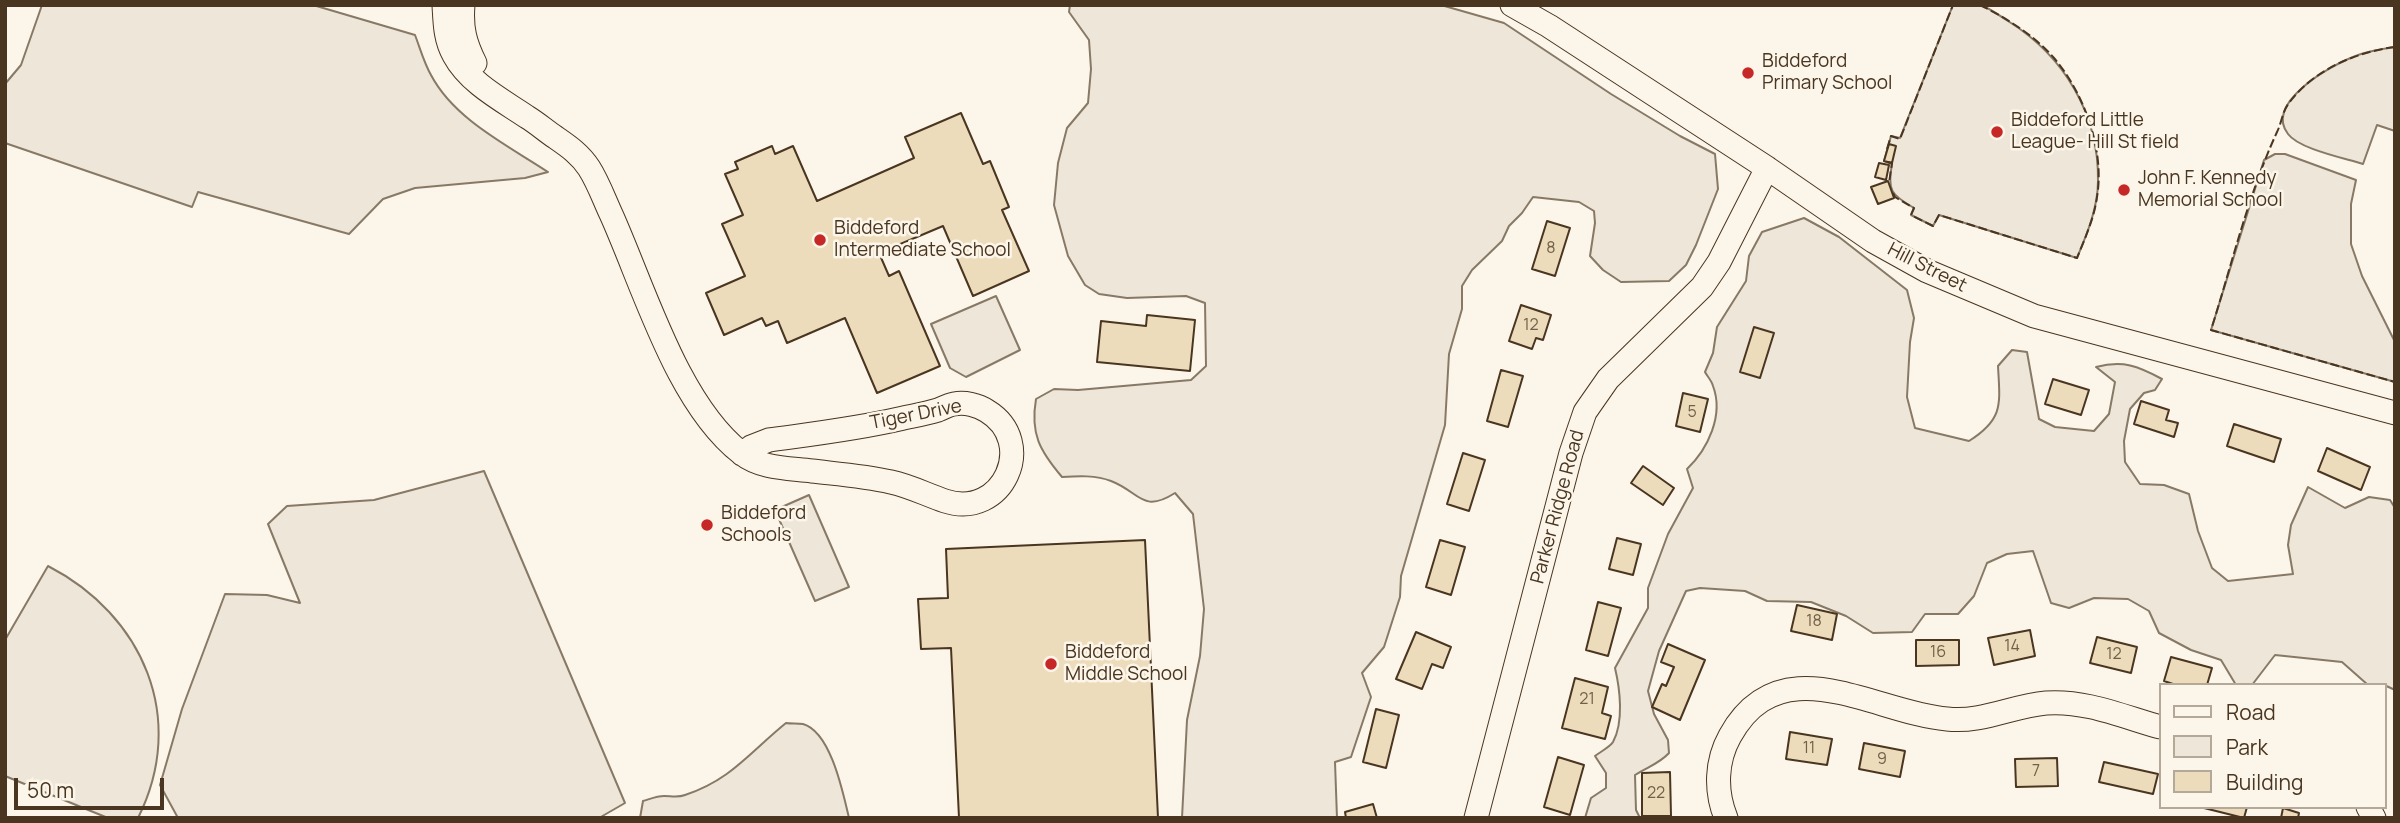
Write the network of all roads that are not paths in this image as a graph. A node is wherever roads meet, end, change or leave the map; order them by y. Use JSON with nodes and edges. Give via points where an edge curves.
{"nodes":[{"id":1,"x":444,"y":5,"type":"edge"},
{"id":2,"x":463,"y":5,"type":"edge"},
{"id":3,"x":1512,"y":5,"type":"edge"},
{"id":4,"x":488,"y":91,"type":"junction"},
{"id":5,"x":1767,"y":168,"type":"junction"},
{"id":6,"x":2395,"y":413,"type":"edge"},
{"id":7,"x":742,"y":454,"type":"junction"},
{"id":8,"x":2158,"y":726,"type":"edge"},
{"id":9,"x":1476,"y":818,"type":"edge"},
{"id":10,"x":1726,"y":818,"type":"edge"}],
"edges":[{"from":1,"to":4,"type":"street","name":"Tiger Drive","via":[[445,32],[453,55]]},
{"from":2,"to":4,"type":"street","name":"Tiger Drive","via":[[465,45]]},
{"from":3,"to":5,"type":"street","name":"Hill Street"},
{"from":4,"to":7,"type":"street","name":"Tiger Drive","via":[[565,143],[589,168],[694,401]]},
{"from":5,"to":6,"type":"street","name":"Hill Street","via":[[1873,241],[2009,307]]},
{"from":5,"to":9,"type":"street","name":"Parker Ridge Road","via":[[1702,287],[1608,379],[1585,412]]},
{"from":7,"to":7,"type":"street","name":"Tiger Drive","via":[[780,468],[894,482],[958,506],[996,491],[1012,460],[1009,439],[999,422],[985,410],[966,404],[769,440]]},
{"from":8,"to":10,"type":"street","via":[[2071,704],[2043,703],[1958,720],[1921,715],[1826,689],[1787,691],[1747,713],[1729,737],[1718,781]]}]}
